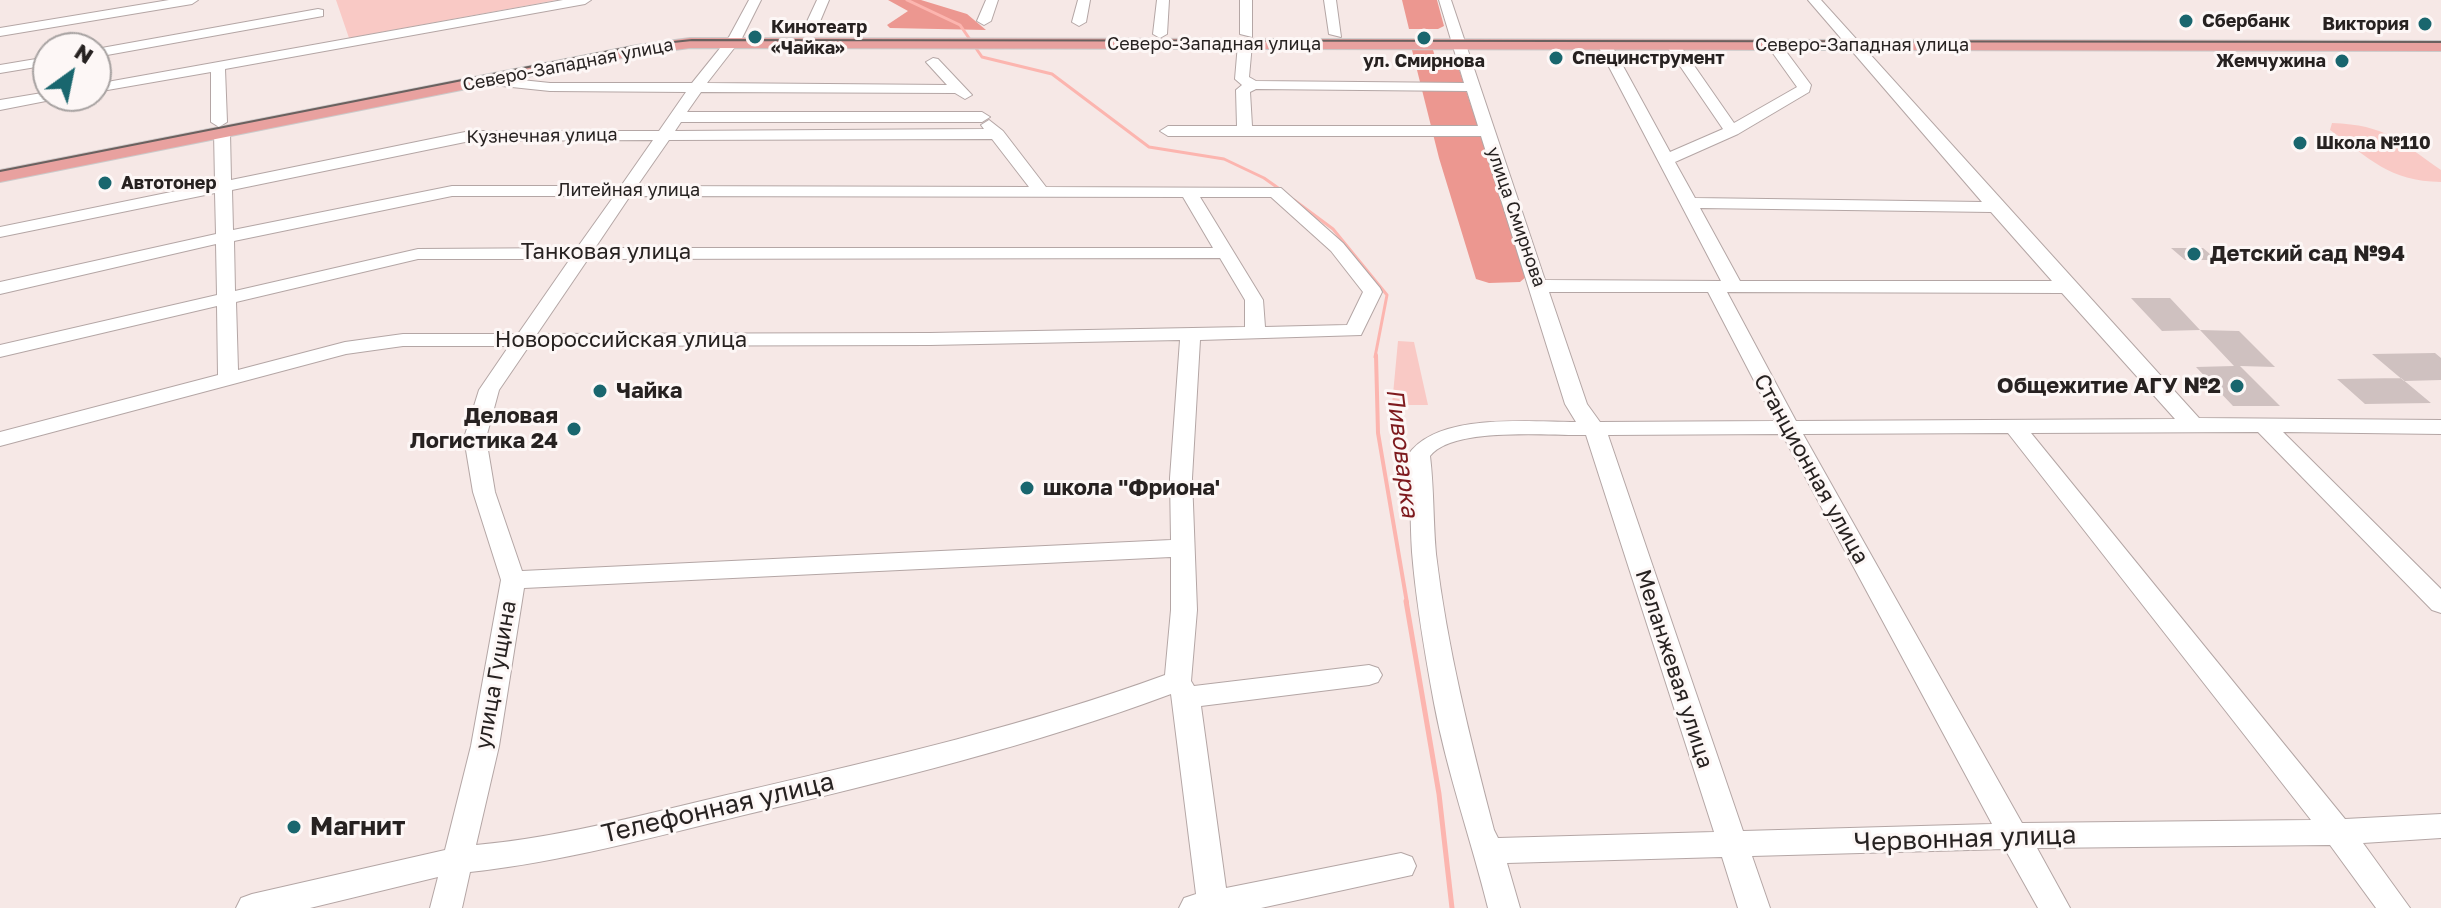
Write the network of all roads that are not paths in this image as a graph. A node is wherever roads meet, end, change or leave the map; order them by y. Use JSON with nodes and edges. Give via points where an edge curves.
{"nodes":[{"id":1,"x":192,"y":0,"type":"edge"},
{"id":2,"x":585,"y":0,"type":"edge"},
{"id":3,"x":755,"y":0,"type":"edge"},
{"id":4,"x":823,"y":0,"type":"edge"},
{"id":5,"x":992,"y":0,"type":"edge"},
{"id":6,"x":1084,"y":0,"type":"edge"},
{"id":7,"x":1163,"y":0,"type":"edge"},
{"id":8,"x":1246,"y":0,"type":"edge"},
{"id":9,"x":1330,"y":0,"type":"edge"},
{"id":10,"x":1445,"y":0,"type":"edge"},
{"id":11,"x":1814,"y":0,"type":"edge"},
{"id":12,"x":1079,"y":22,"type":"dead end"},
{"id":13,"x":321,"y":24,"type":"edge"},
{"id":14,"x":811,"y":28,"type":"dead end"},
{"id":15,"x":0,"y":32,"type":"edge"},
{"id":16,"x":988,"y":33,"type":"junction"},
{"id":17,"x":1160,"y":34,"type":"junction"},
{"id":18,"x":1336,"y":34,"type":"junction"},
{"id":19,"x":2441,"y":36,"type":"edge"},
{"id":20,"x":734,"y":38,"type":"junction"},
{"id":21,"x":1246,"y":39,"type":"junction"},
{"id":22,"x":1458,"y":39,"type":"junction"},
{"id":23,"x":1851,"y":40,"type":"junction"},
{"id":24,"x":1604,"y":44,"type":"junction"},
{"id":25,"x":1672,"y":44,"type":"junction"},
{"id":26,"x":1774,"y":45,"type":"junction"},
{"id":27,"x":2441,"y":46,"type":"edge"},
{"id":28,"x":112,"y":51,"type":"edge"},
{"id":29,"x":933,"y":62,"type":"dead end"},
{"id":30,"x":32,"y":64,"type":"edge"},
{"id":31,"x":218,"y":66,"type":"junction"},
{"id":32,"x":0,"y":69,"type":"edge"},
{"id":33,"x":483,"y":80,"type":"junction"},
{"id":34,"x":112,"y":85,"type":"edge"},
{"id":35,"x":1253,"y":85,"type":"junction"},
{"id":36,"x":697,"y":87,"type":"junction"},
{"id":37,"x":1473,"y":87,"type":"junction"},
{"id":38,"x":960,"y":89,"type":"junction"},
{"id":39,"x":32,"y":99,"type":"edge"},
{"id":40,"x":0,"y":105,"type":"edge"},
{"id":41,"x":982,"y":117,"type":"junction"},
{"id":42,"x":670,"y":126,"type":"junction"},
{"id":43,"x":220,"y":127,"type":"junction"},
{"id":44,"x":1168,"y":131,"type":"dead end"},
{"id":45,"x":1487,"y":131,"type":"junction"},
{"id":46,"x":1732,"y":131,"type":"junction"},
{"id":47,"x":1245,"y":132,"type":"junction"},
{"id":48,"x":997,"y":134,"type":"junction"},
{"id":49,"x":1666,"y":160,"type":"junction"},
{"id":50,"x":0,"y":164,"type":"edge"},
{"id":51,"x":0,"y":176,"type":"edge"},
{"id":52,"x":223,"y":186,"type":"junction"},
{"id":53,"x":625,"y":190,"type":"junction"},
{"id":54,"x":1040,"y":190,"type":"junction"},
{"id":55,"x":1188,"y":191,"type":"junction"},
{"id":56,"x":1268,"y":192,"type":"joint"},
{"id":57,"x":1689,"y":203,"type":"junction"},
{"id":58,"x":1996,"y":207,"type":"junction"},
{"id":59,"x":0,"y":232,"type":"edge"},
{"id":60,"x":222,"y":238,"type":"junction"},
{"id":61,"x":584,"y":252,"type":"junction"},
{"id":62,"x":1224,"y":253,"type":"junction"},
{"id":63,"x":1540,"y":286,"type":"junction"},
{"id":64,"x":1724,"y":286,"type":"junction"},
{"id":65,"x":2067,"y":287,"type":"junction"},
{"id":66,"x":0,"y":288,"type":"edge"},
{"id":67,"x":226,"y":297,"type":"junction"},
{"id":68,"x":1255,"y":332,"type":"junction"},
{"id":69,"x":1190,"y":335,"type":"junction"},
{"id":70,"x":524,"y":339,"type":"junction"},
{"id":71,"x":0,"y":351,"type":"edge"},
{"id":72,"x":228,"y":378,"type":"junction"},
{"id":73,"x":2193,"y":425,"type":"junction"},
{"id":74,"x":2263,"y":425,"type":"junction"},
{"id":75,"x":2015,"y":427,"type":"junction"},
{"id":76,"x":2441,"y":427,"type":"edge"},
{"id":77,"x":1595,"y":429,"type":"junction"},
{"id":78,"x":1788,"y":429,"type":"junction"},
{"id":79,"x":0,"y":439,"type":"edge"},
{"id":80,"x":1182,"y":548,"type":"junction"},
{"id":81,"x":513,"y":580,"type":"junction"},
{"id":82,"x":2441,"y":604,"type":"edge"},
{"id":83,"x":1369,"y":675,"type":"dead end"},
{"id":84,"x":1182,"y":689,"type":"junction"},
{"id":85,"x":2441,"y":826,"type":"edge"},
{"id":86,"x":2338,"y":832,"type":"junction"},
{"id":87,"x":2016,"y":836,"type":"junction"},
{"id":88,"x":1733,"y":846,"type":"junction"},
{"id":89,"x":1489,"y":851,"type":"junction"},
{"id":90,"x":456,"y":860,"type":"junction"},
{"id":91,"x":1401,"y":866,"type":"dead end"},
{"id":92,"x":1207,"y":906,"type":"edge"},
{"id":93,"x":252,"y":908,"type":"edge"},
{"id":94,"x":446,"y":908,"type":"edge"},
{"id":95,"x":1504,"y":908,"type":"edge"},
{"id":96,"x":1754,"y":908,"type":"edge"},
{"id":97,"x":2054,"y":908,"type":"edge"},
{"id":98,"x":2394,"y":908,"type":"edge"}],
"edges":[{"from":1,"to":15,"type":"street"},
{"from":2,"to":13,"type":"street"},
{"from":3,"to":20,"type":"street","name":"улица Гущина"},
{"from":4,"to":14,"type":"street"},
{"from":5,"to":16,"type":"street"},
{"from":6,"to":12,"type":"street"},
{"from":7,"to":17,"type":"street"},
{"from":8,"to":21,"type":"street"},
{"from":9,"to":18,"type":"street"},
{"from":10,"to":22,"type":"street","name":"улица Смирнова"},
{"from":11,"to":23,"type":"street"},
{"from":13,"to":28,"type":"street"},
{"from":13,"to":31,"type":"street"},
{"from":16,"to":17,"type":"main road","name":"Северо-Западная улица"},
{"from":16,"to":20,"type":"main road","name":"Северо-Западная улица","via":[[945,38]]},
{"from":16,"to":21,"type":"main road","name":"Северо-Западная улица"},
{"from":17,"to":21,"type":"main road","name":"Северо-Западная улица"},
{"from":18,"to":21,"type":"main road","name":"Северо-Западная улица"},
{"from":18,"to":22,"type":"main road","name":"Северо-Западная улица"},
{"from":19,"to":23,"type":"main road","name":"Северо-Западная улица"},
{"from":20,"to":33,"type":"main road","name":"Северо-Западная улица","via":[[654,46]]},
{"from":20,"to":36,"type":"street","name":"улица Гущина"},
{"from":20,"to":43,"type":"main road","name":"Северо-Западная улица","via":[[689,34],[631,41]]},
{"from":21,"to":22,"type":"main road","name":"Северо-Западная улица"},
{"from":21,"to":35,"type":"street","via":[[1242,79]]},
{"from":22,"to":23,"type":"main road","name":"Северо-Западная улица"},
{"from":22,"to":24,"type":"main road","name":"Северо-Западная улица"},
{"from":22,"to":37,"type":"street","name":"улица Смирнова"},
{"from":23,"to":26,"type":"main road","name":"Северо-Западная улица"},
{"from":23,"to":27,"type":"main road","name":"Северо-Западная улица"},
{"from":23,"to":58,"type":"street"},
{"from":24,"to":25,"type":"main road","name":"Северо-Западная улица"},
{"from":24,"to":49,"type":"street","name":"Станционная улица"},
{"from":25,"to":26,"type":"main road","name":"Северо-Западная улица"},
{"from":25,"to":46,"type":"street"},
{"from":26,"to":46,"type":"street","via":[[1804,89]]},
{"from":29,"to":38,"type":"street"},
{"from":30,"to":32,"type":"street"},
{"from":31,"to":34,"type":"street"},
{"from":31,"to":43,"type":"street"},
{"from":33,"to":36,"type":"street","via":[[550,87]]},
{"from":33,"to":43,"type":"main road","name":"Северо-Западная улица"},
{"from":35,"to":37,"type":"street"},
{"from":35,"to":47,"type":"street","via":[[1243,90]]},
{"from":36,"to":38,"type":"street"},
{"from":36,"to":42,"type":"street","name":"улица Гущина"},
{"from":37,"to":45,"type":"street","name":"улица Смирнова"},
{"from":38,"to":41,"type":"street"},
{"from":39,"to":40,"type":"street"},
{"from":41,"to":42,"type":"street"},
{"from":41,"to":48,"type":"street"},
{"from":42,"to":48,"type":"street","name":"Кузнечная улица"},
{"from":42,"to":52,"type":"street","name":"Кузнечная улица","via":[[470,136]]},
{"from":42,"to":53,"type":"street","name":"улица Гущина"},
{"from":43,"to":50,"type":"main road","name":"Северо-Западная улица"},
{"from":43,"to":51,"type":"main road","name":"Северо-Западная улица"},
{"from":43,"to":52,"type":"street"},
{"from":44,"to":47,"type":"street"},
{"from":45,"to":47,"type":"street"},
{"from":45,"to":63,"type":"street","name":"улица Смирнова"},
{"from":46,"to":49,"type":"street"},
{"from":48,"to":54,"type":"street"},
{"from":49,"to":57,"type":"street","name":"Станционная улица"},
{"from":52,"to":59,"type":"street","name":"Кузнечная улица"},
{"from":52,"to":60,"type":"street"},
{"from":53,"to":54,"type":"street","name":"Литейная улица"},
{"from":53,"to":60,"type":"street","name":"Литейная улица","via":[[452,191]]},
{"from":53,"to":61,"type":"street","name":"улица Гущина"},
{"from":54,"to":55,"type":"street","name":"Литейная улица"},
{"from":55,"to":56,"type":"street","name":"Литейная улица"},
{"from":55,"to":62,"type":"street"},
{"from":56,"to":68,"type":"street","name":"Новороссийская улица","via":[[1275,192],[1337,247],[1373,292],[1354,331]]},
{"from":57,"to":58,"type":"street"},
{"from":57,"to":64,"type":"street","name":"Станционная улица"},
{"from":58,"to":65,"type":"street"},
{"from":60,"to":66,"type":"street","name":"Литейная улица"},
{"from":60,"to":67,"type":"street"},
{"from":61,"to":62,"type":"street","name":"Танковая улица"},
{"from":61,"to":67,"type":"street","name":"Танковая улица","via":[[418,254]]},
{"from":61,"to":70,"type":"street","name":"улица Гущина"},
{"from":62,"to":68,"type":"street","via":[[1254,300]]},
{"from":63,"to":64,"type":"street"},
{"from":63,"to":77,"type":"street","name":"улица Смирнова","via":[[1576,404]]},
{"from":64,"to":65,"type":"street"},
{"from":64,"to":78,"type":"street","name":"Станционная улица"},
{"from":65,"to":73,"type":"street"},
{"from":67,"to":71,"type":"street","name":"Танковая улица"},
{"from":67,"to":72,"type":"street"},
{"from":68,"to":69,"type":"street","name":"Новороссийская улица"},
{"from":69,"to":70,"type":"street","name":"Новороссийская улица"},
{"from":69,"to":80,"type":"street"},
{"from":70,"to":72,"type":"street","name":"Новороссийская улица","via":[[375,344]]},
{"from":70,"to":81,"type":"street","name":"улица Гущина","via":[[489,390],[475,438],[484,492]]},
{"from":72,"to":79,"type":"street","name":"Новороссийская улица"},
{"from":73,"to":74,"type":"street"},
{"from":73,"to":75,"type":"street"},
{"from":74,"to":76,"type":"street"},
{"from":74,"to":82,"type":"street"},
{"from":75,"to":78,"type":"street"},
{"from":75,"to":86,"type":"street"},
{"from":77,"to":78,"type":"street"},
{"from":77,"to":88,"type":"street","name":"Меланжевая улица"},
{"from":77,"to":89,"type":"street","via":[[1453,434],[1428,443],[1419,455],[1424,552],[1448,704],[1479,831]]},
{"from":78,"to":87,"type":"street","name":"Станционная улица"},
{"from":80,"to":81,"type":"street"},
{"from":80,"to":84,"type":"street"},
{"from":81,"to":90,"type":"street","name":"улица Гущина","via":[[488,731]]},
{"from":83,"to":84,"type":"street","name":"Телефонная улица"},
{"from":84,"to":90,"type":"street","name":"Телефонная улица","via":[[848,779],[634,829]]},
{"from":84,"to":92,"type":"street"},
{"from":85,"to":86,"type":"street","name":"Червонная улица"},
{"from":86,"to":87,"type":"street","name":"Червонная улица"},
{"from":86,"to":98,"type":"street"},
{"from":87,"to":88,"type":"street","name":"Червонная улица"},
{"from":87,"to":97,"type":"street","name":"Станционная улица"},
{"from":88,"to":89,"type":"street","name":"Червонная улица"},
{"from":88,"to":96,"type":"street","name":"Меланжевая улица"},
{"from":89,"to":95,"type":"street"},
{"from":90,"to":93,"type":"street","name":"Телефонная улица"},
{"from":90,"to":94,"type":"street","name":"улица Гущина"},
{"from":91,"to":92,"type":"street"}]}
